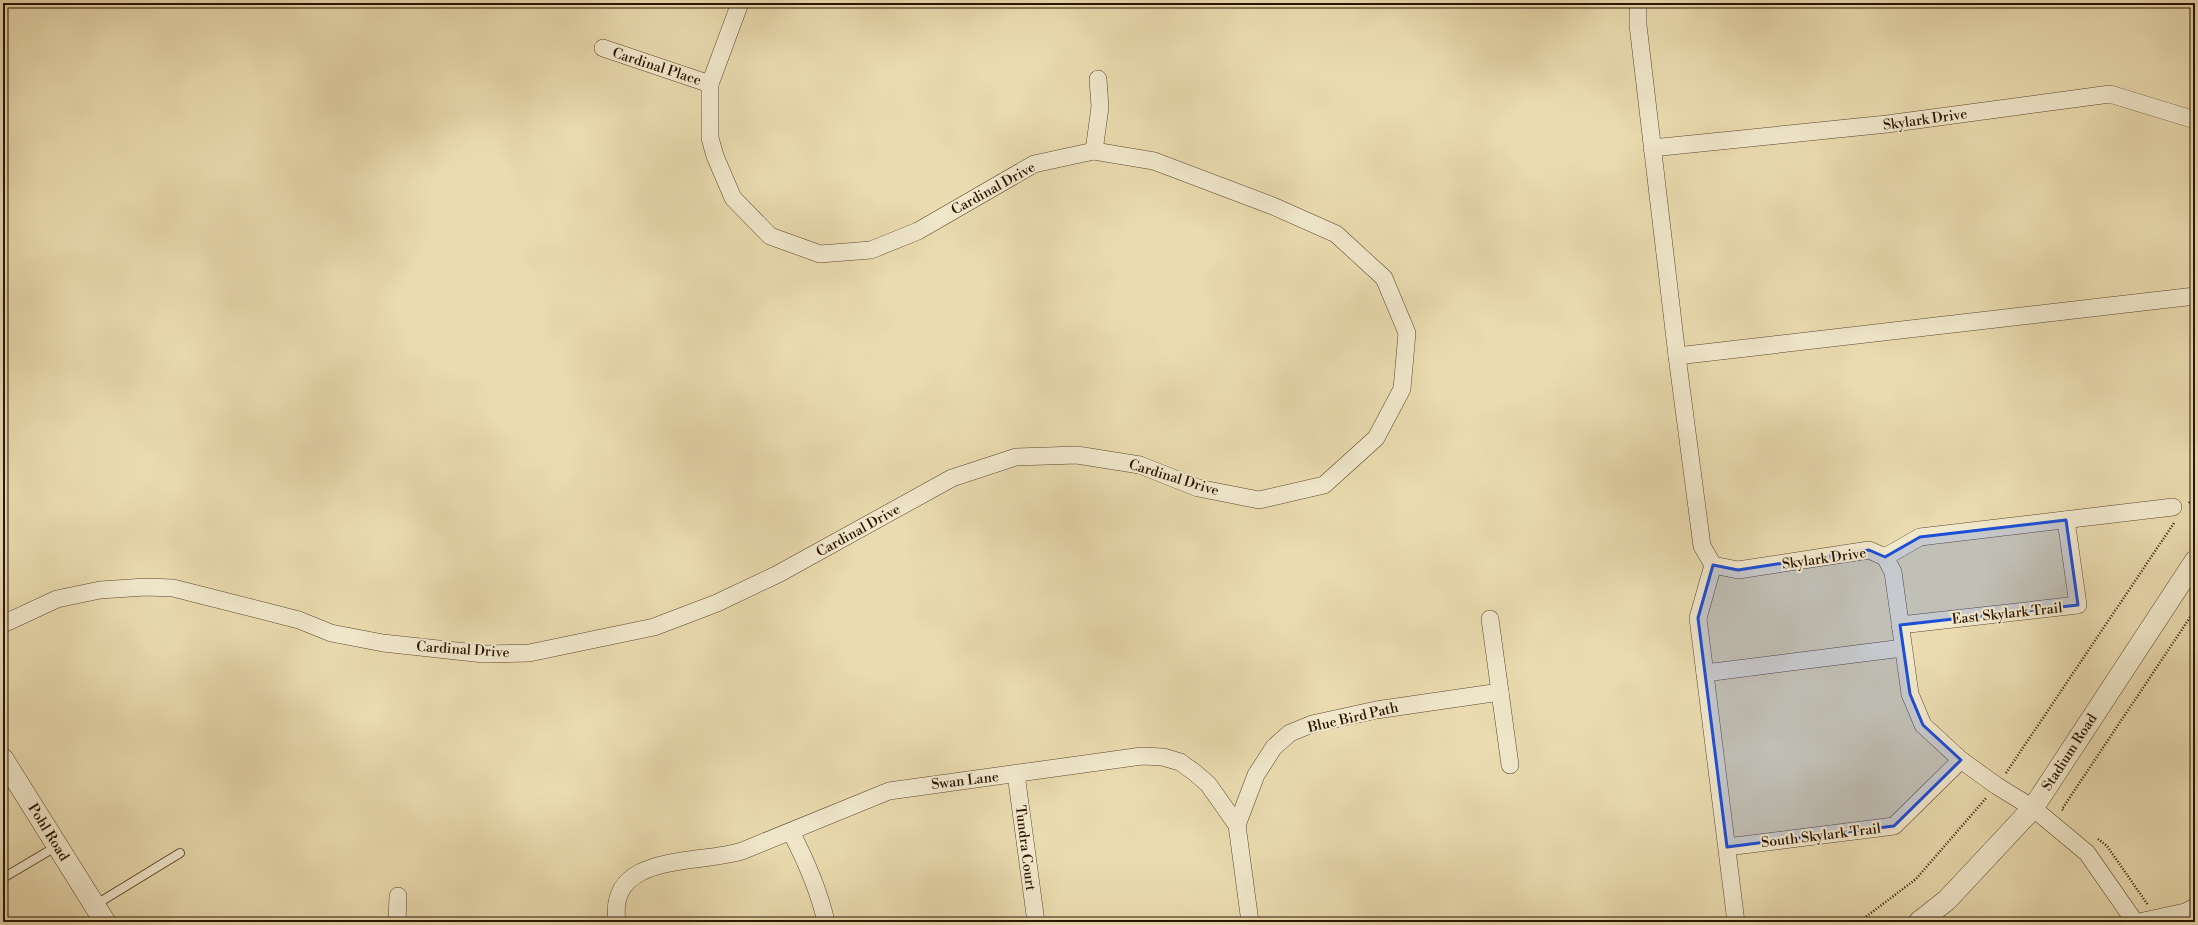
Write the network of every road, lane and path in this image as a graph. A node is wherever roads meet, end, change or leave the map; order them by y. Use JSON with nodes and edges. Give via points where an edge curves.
{"nodes":[{"id":1,"x":740,"y":3,"type":"edge"},
{"id":2,"x":1638,"y":3,"type":"edge"},
{"id":3,"x":603,"y":48,"type":"dead end"},
{"id":4,"x":1098,"y":79,"type":"dead end"},
{"id":5,"x":710,"y":84,"type":"junction"},
{"id":6,"x":2195,"y":120,"type":"edge"},
{"id":7,"x":1652,"y":148,"type":"junction"},
{"id":8,"x":1094,"y":151,"type":"junction"},
{"id":9,"x":2195,"y":296,"type":"edge"},
{"id":10,"x":1677,"y":356,"type":"junction"},
{"id":11,"x":2195,"y":496,"type":"edge"},
{"id":12,"x":2179,"y":510,"type":"junction"},
{"id":13,"x":2066,"y":520,"type":"junction"},
{"id":14,"x":1885,"y":557,"type":"junction"},
{"id":15,"x":2195,"y":561,"type":"edge"},
{"id":16,"x":1713,"y":565,"type":"junction"},
{"id":17,"x":2195,"y":610,"type":"edge"},
{"id":18,"x":1490,"y":619,"type":"dead end"},
{"id":19,"x":3,"y":624,"type":"edge"},
{"id":20,"x":1900,"y":625,"type":"junction"},
{"id":21,"x":1902,"y":648,"type":"junction"},
{"id":22,"x":1704,"y":673,"type":"junction"},
{"id":23,"x":1500,"y":692,"type":"junction"},
{"id":24,"x":3,"y":759,"type":"edge"},
{"id":25,"x":1960,"y":760,"type":"junction"},
{"id":26,"x":1510,"y":764,"type":"dead end"},
{"id":27,"x":1016,"y":774,"type":"junction"},
{"id":28,"x":1997,"y":786,"type":"junction"},
{"id":29,"x":2033,"y":808,"type":"junction"},
{"id":30,"x":2067,"y":814,"type":"dead end"},
{"id":31,"x":1237,"y":825,"type":"junction"},
{"id":32,"x":791,"y":832,"type":"junction"},
{"id":33,"x":2096,"y":837,"type":"dead end"},
{"id":34,"x":57,"y":846,"type":"junction"},
{"id":35,"x":1727,"y":846,"type":"junction"},
{"id":36,"x":180,"y":853,"type":"dead end"},
{"id":37,"x":3,"y":878,"type":"edge"},
{"id":38,"x":398,"y":896,"type":"dead end"},
{"id":39,"x":2195,"y":906,"type":"edge"},
{"id":40,"x":100,"y":914,"type":"edge"},
{"id":41,"x":2157,"y":918,"type":"junction"},
{"id":42,"x":397,"y":922,"type":"edge"},
{"id":43,"x":617,"y":922,"type":"edge"},
{"id":44,"x":826,"y":922,"type":"edge"},
{"id":45,"x":1036,"y":922,"type":"edge"},
{"id":46,"x":1250,"y":922,"type":"edge"},
{"id":47,"x":1736,"y":922,"type":"edge"},
{"id":48,"x":1859,"y":922,"type":"edge"},
{"id":49,"x":1919,"y":922,"type":"edge"},
{"id":50,"x":2135,"y":922,"type":"edge"},
{"id":51,"x":2139,"y":922,"type":"edge"}],
"edges":[{"from":1,"to":5,"type":"street","name":"Cardinal Drive"},
{"from":2,"to":7,"type":"street","via":[[1638,25]]},
{"from":3,"to":5,"type":"street","name":"Cardinal Place"},
{"from":4,"to":8,"type":"street","via":[[1100,107]]},
{"from":5,"to":8,"type":"street","name":"Cardinal Drive","via":[[710,138],[733,198],[770,236],[820,254],[871,250],[918,231],[1034,164]]},
{"from":6,"to":7,"type":"street","name":"Skylark Drive","via":[[2110,94],[1887,124]]},
{"from":7,"to":10,"type":"street"},
{"from":8,"to":19,"type":"street","name":"Cardinal Drive","via":[[1154,161],[1273,206],[1336,234],[1384,278],[1407,333],[1402,389],[1376,438],[1324,485],[1259,500],[1198,488],[1140,465],[1077,455],[1016,457],[952,478],[778,574],[710,606],[654,627],[529,653],[484,654],[383,643],[331,633],[299,620],[173,588],[146,586],[100,590],[56,599]]},
{"from":9,"to":10,"type":"street"},
{"from":10,"to":16,"type":"street","via":[[1702,546]]},
{"from":11,"to":12,"type":"path"},
{"from":12,"to":13,"type":"street"},
{"from":12,"to":28,"type":"path"},
{"from":13,"to":14,"type":"street","via":[[1920,537]]},
{"from":13,"to":20,"type":"street","name":"East Skylark Trail","via":[[2078,605]]},
{"from":14,"to":16,"type":"street","name":"Skylark Drive","via":[[1869,550],[1738,570]]},
{"from":14,"to":20,"type":"street","name":"Skylark Drive","via":[[1893,572]]},
{"from":15,"to":29,"type":"street","name":"Stadium Road"},
{"from":16,"to":22,"type":"street","via":[[1698,618]]},
{"from":17,"to":30,"type":"path","via":[[2062,809]]},
{"from":18,"to":23,"type":"street"},
{"from":20,"to":21,"type":"street","name":"Skylark Drive"},
{"from":21,"to":22,"type":"street"},
{"from":21,"to":25,"type":"street","name":"Skylark Drive","via":[[1910,694],[1923,725]]},
{"from":22,"to":35,"type":"street"},
{"from":23,"to":26,"type":"street"},
{"from":23,"to":31,"type":"street","name":"Blue Bird Path","via":[[1376,710],[1312,724],[1290,733],[1274,747],[1256,775]]},
{"from":24,"to":34,"type":"street","name":"Pohl Road"},
{"from":25,"to":28,"type":"street","name":"Skylark Drive"},
{"from":25,"to":35,"type":"street","name":"South Skylark Trail","via":[[1894,826]]},
{"from":27,"to":31,"type":"street","name":"Swan Lane","via":[[1142,756],[1163,757],[1180,762],[1208,784]]},
{"from":27,"to":32,"type":"street","name":"Swan Lane","via":[[889,791]]},
{"from":27,"to":45,"type":"street","name":"Tundra Court"},
{"from":28,"to":29,"type":"street","name":"Skylark Drive"},
{"from":28,"to":48,"type":"path","via":[[1916,879]]},
{"from":29,"to":49,"type":"street","name":"Stadium Road","via":[[1948,900]]},
{"from":29,"to":50,"type":"street","name":"Skylark Drive","via":[[2087,853]]},
{"from":31,"to":46,"type":"street","name":"Swan Lane"},
{"from":32,"to":43,"type":"street","name":"Swan Lane","via":[[726,856],[654,866],[638,872],[626,881],[619,892],[616,904]]},
{"from":32,"to":44,"type":"street","via":[[814,880]]},
{"from":33,"to":41,"type":"path","via":[[2107,846]]},
{"from":34,"to":37,"type":"lane"},
{"from":34,"to":40,"type":"street","name":"Pohl Road"},
{"from":35,"to":47,"type":"street"},
{"from":36,"to":40,"type":"lane","name":"Pohl Road"},
{"from":38,"to":42,"type":"street"},
{"from":39,"to":41,"type":"street","via":[[2185,912]]},
{"from":41,"to":51,"type":"street"}]}
